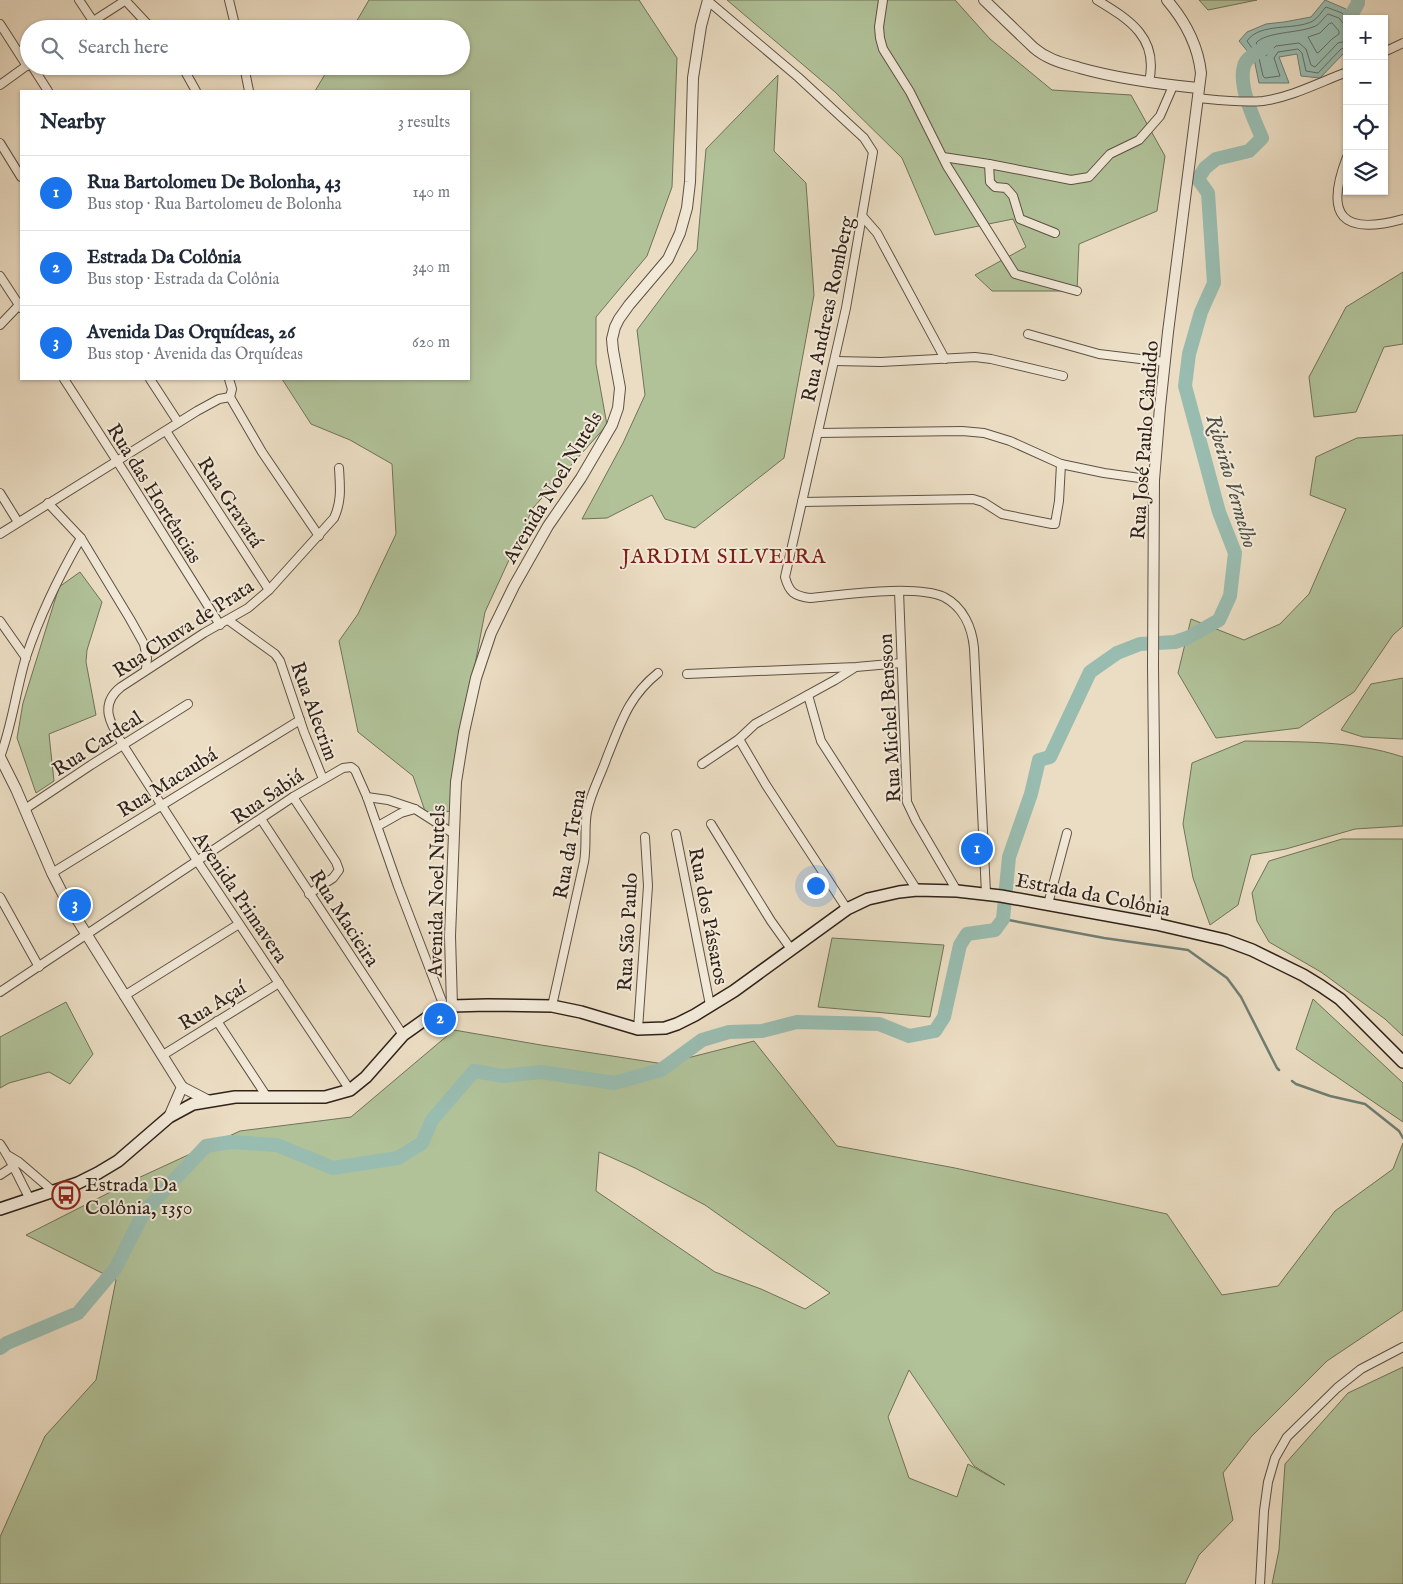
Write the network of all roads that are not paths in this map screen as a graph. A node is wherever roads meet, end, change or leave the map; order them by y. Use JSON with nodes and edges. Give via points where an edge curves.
{"nodes":[{"id":1,"x":79,"y":0,"type":"edge"},
{"id":2,"x":126,"y":0,"type":"edge"},
{"id":3,"x":229,"y":0,"type":"edge"},
{"id":4,"x":883,"y":0,"type":"edge"},
{"id":5,"x":984,"y":0,"type":"edge"},
{"id":6,"x":1097,"y":0,"type":"edge"},
{"id":7,"x":1167,"y":0,"type":"edge"},
{"id":8,"x":708,"y":1,"type":"edge"},
{"id":9,"x":92,"y":20,"type":"edge"},
{"id":10,"x":95,"y":20,"type":"edge"},
{"id":11,"x":144,"y":20,"type":"edge"},
{"id":12,"x":234,"y":20,"type":"edge"},
{"id":13,"x":0,"y":24,"type":"edge"},
{"id":14,"x":1403,"y":42,"type":"edge"},
{"id":15,"x":1388,"y":50,"type":"edge"},
{"id":16,"x":20,"y":52,"type":"edge"},
{"id":17,"x":20,"y":71,"type":"edge"},
{"id":18,"x":1343,"y":74,"type":"edge"},
{"id":19,"x":36,"y":75,"type":"edge"},
{"id":20,"x":187,"y":75,"type":"edge"},
{"id":21,"x":246,"y":75,"type":"edge"},
{"id":22,"x":1149,"y":82,"type":"junction"},
{"id":23,"x":0,"y":85,"type":"edge"},
{"id":24,"x":1173,"y":86,"type":"junction"},
{"id":25,"x":47,"y":90,"type":"edge"},
{"id":26,"x":195,"y":90,"type":"edge"},
{"id":27,"x":249,"y":90,"type":"edge"},
{"id":28,"x":1198,"y":93,"type":"junction"},
{"id":29,"x":0,"y":142,"type":"edge"},
{"id":30,"x":942,"y":157,"type":"junction"},
{"id":31,"x":989,"y":164,"type":"junction"},
{"id":32,"x":1343,"y":170,"type":"edge"},
{"id":33,"x":20,"y":176,"type":"edge"},
{"id":34,"x":863,"y":217,"type":"junction"},
{"id":35,"x":1403,"y":219,"type":"edge"},
{"id":36,"x":1056,"y":234,"type":"dead end"},
{"id":37,"x":0,"y":276,"type":"edge"},
{"id":38,"x":1076,"y":291,"type":"dead end"},
{"id":39,"x":20,"y":305,"type":"edge"},
{"id":40,"x":0,"y":325,"type":"edge"},
{"id":41,"x":1028,"y":334,"type":"dead end"},
{"id":42,"x":945,"y":359,"type":"junction"},
{"id":43,"x":835,"y":361,"type":"junction"},
{"id":44,"x":1165,"y":362,"type":"junction"},
{"id":45,"x":1063,"y":376,"type":"dead end"},
{"id":46,"x":65,"y":380,"type":"edge"},
{"id":47,"x":151,"y":380,"type":"edge"},
{"id":48,"x":229,"y":380,"type":"edge"},
{"id":49,"x":230,"y":397,"type":"junction"},
{"id":50,"x":178,"y":422,"type":"junction"},
{"id":51,"x":166,"y":431,"type":"junction"},
{"id":52,"x":818,"y":433,"type":"junction"},
{"id":53,"x":117,"y":461,"type":"junction"},
{"id":54,"x":1061,"y":464,"type":"junction"},
{"id":55,"x":339,"y":468,"type":"dead end"},
{"id":56,"x":1154,"y":480,"type":"junction"},
{"id":57,"x":0,"y":493,"type":"edge"},
{"id":58,"x":48,"y":502,"type":"junction"},
{"id":59,"x":802,"y":502,"type":"junction"},
{"id":60,"x":18,"y":522,"type":"junction"},
{"id":61,"x":0,"y":534,"type":"edge"},
{"id":62,"x":319,"y":536,"type":"junction"},
{"id":63,"x":81,"y":538,"type":"junction"},
{"id":64,"x":269,"y":590,"type":"junction"},
{"id":65,"x":899,"y":591,"type":"junction"},
{"id":66,"x":228,"y":620,"type":"junction"},
{"id":67,"x":0,"y":621,"type":"edge"},
{"id":68,"x":220,"y":625,"type":"junction"},
{"id":69,"x":26,"y":658,"type":"junction"},
{"id":70,"x":901,"y":663,"type":"junction"},
{"id":71,"x":856,"y":667,"type":"junction"},
{"id":72,"x":146,"y":670,"type":"junction"},
{"id":73,"x":658,"y":672,"type":"dead end"},
{"id":74,"x":687,"y":674,"type":"dead end"},
{"id":75,"x":808,"y":695,"type":"junction"},
{"id":76,"x":188,"y":704,"type":"dead end"},
{"id":77,"x":110,"y":719,"type":"joint"},
{"id":78,"x":300,"y":720,"type":"junction"},
{"id":79,"x":739,"y":739,"type":"junction"},
{"id":80,"x":123,"y":745,"type":"junction"},
{"id":81,"x":0,"y":757,"type":"edge"},
{"id":82,"x":702,"y":764,"type":"dead end"},
{"id":83,"x":323,"y":778,"type":"junction"},
{"id":84,"x":293,"y":797,"type":"junction"},
{"id":85,"x":367,"y":797,"type":"junction"},
{"id":86,"x":161,"y":804,"type":"junction"},
{"id":87,"x":25,"y":809,"type":"junction"},
{"id":88,"x":415,"y":809,"type":"junction"},
{"id":89,"x":261,"y":819,"type":"junction"},
{"id":90,"x":711,"y":824,"type":"dead end"},
{"id":91,"x":378,"y":826,"type":"junction"},
{"id":92,"x":1067,"y":833,"type":"dead end"},
{"id":93,"x":454,"y":834,"type":"junction"},
{"id":94,"x":676,"y":834,"type":"dead end"},
{"id":95,"x":645,"y":837,"type":"dead end"},
{"id":96,"x":198,"y":862,"type":"junction"},
{"id":97,"x":52,"y":873,"type":"junction"},
{"id":98,"x":917,"y":890,"type":"junction"},
{"id":99,"x":957,"y":891,"type":"junction"},
{"id":100,"x":986,"y":893,"type":"junction"},
{"id":101,"x":309,"y":894,"type":"junction"},
{"id":102,"x":0,"y":897,"type":"edge"},
{"id":103,"x":1048,"y":904,"type":"junction"},
{"id":104,"x":848,"y":909,"type":"junction"},
{"id":105,"x":240,"y":924,"type":"junction"},
{"id":106,"x":1156,"y":924,"type":"junction"},
{"id":107,"x":87,"y":935,"type":"junction"},
{"id":108,"x":791,"y":949,"type":"junction"},
{"id":109,"x":39,"y":967,"type":"junction"},
{"id":110,"x":279,"y":983,"type":"junction"},
{"id":111,"x":0,"y":992,"type":"edge"},
{"id":112,"x":124,"y":996,"type":"junction"},
{"id":113,"x":710,"y":1005,"type":"junction"},
{"id":114,"x":552,"y":1006,"type":"junction"},
{"id":115,"x":449,"y":1007,"type":"junction"},
{"id":116,"x":217,"y":1021,"type":"junction"},
{"id":117,"x":638,"y":1029,"type":"junction"},
{"id":118,"x":403,"y":1035,"type":"junction"},
{"id":119,"x":163,"y":1055,"type":"junction"},
{"id":120,"x":1403,"y":1062,"type":"edge"},
{"id":121,"x":182,"y":1087,"type":"junction"},
{"id":122,"x":350,"y":1090,"type":"junction"},
{"id":123,"x":267,"y":1097,"type":"junction"},
{"id":124,"x":209,"y":1101,"type":"junction"},
{"id":125,"x":169,"y":1116,"type":"junction"},
{"id":126,"x":0,"y":1144,"type":"edge"},
{"id":127,"x":16,"y":1164,"type":"junction"},
{"id":128,"x":0,"y":1175,"type":"edge"},
{"id":129,"x":54,"y":1192,"type":"junction"},
{"id":130,"x":30,"y":1199,"type":"junction"},
{"id":131,"x":0,"y":1208,"type":"edge"},
{"id":132,"x":1403,"y":1347,"type":"edge"},
{"id":133,"x":1260,"y":1584,"type":"edge"}],
"edges":[{"from":1,"to":9,"type":"street"},
{"from":2,"to":10,"type":"street"},
{"from":2,"to":11,"type":"street"},
{"from":3,"to":12,"type":"street"},
{"from":4,"to":30,"type":"street","via":[[879,28],[884,49],[910,92]]},
{"from":5,"to":22,"type":"street","via":[[1023,39],[1048,58],[1062,64]]},
{"from":6,"to":22,"type":"street","via":[[1129,21],[1142,36],[1152,67]]},
{"from":7,"to":28,"type":"street","name":"Rua José Paulo Cândido","via":[[1189,32],[1199,59]]},
{"from":8,"to":34,"type":"street","name":"Rua Andreas Romberg","via":[[864,138],[873,152]]},
{"from":8,"to":93,"type":"street","name":"Avenida Noel Nutels","via":[[693,78],[691,164],[684,220],[668,259],[629,305],[614,330],[613,350],[620,388],[612,425],[548,526],[486,645],[464,732],[456,782]]},
{"from":13,"to":16,"type":"street"},
{"from":14,"to":15,"type":"street"},
{"from":17,"to":23,"type":"street"},
{"from":18,"to":28,"type":"street","via":[[1288,95],[1257,101]]},
{"from":19,"to":25,"type":"street"},
{"from":20,"to":26,"type":"street"},
{"from":21,"to":27,"type":"street"},
{"from":22,"to":24,"type":"street"},
{"from":24,"to":28,"type":"street"},
{"from":24,"to":31,"type":"street","via":[[1160,116],[1139,140],[1110,154],[1089,177],[1071,180]]},
{"from":28,"to":44,"type":"street","name":"Rua José Paulo Cândido"},
{"from":29,"to":33,"type":"street"},
{"from":30,"to":31,"type":"street"},
{"from":30,"to":38,"type":"street","via":[[1015,274]]},
{"from":31,"to":36,"type":"street","via":[[990,182],[995,188],[1006,188],[1013,196],[1020,219]]},
{"from":32,"to":35,"type":"street","via":[[1336,192],[1337,203],[1348,221],[1357,225],[1379,225]]},
{"from":34,"to":42,"type":"street","via":[[878,233]]},
{"from":34,"to":43,"type":"street","name":"Rua Andreas Romberg"},
{"from":37,"to":39,"type":"street"},
{"from":39,"to":40,"type":"street"},
{"from":41,"to":44,"type":"street","via":[[1099,354]]},
{"from":42,"to":43,"type":"street"},
{"from":42,"to":45,"type":"street","via":[[991,359]]},
{"from":43,"to":52,"type":"street","name":"Rua Andreas Romberg"},
{"from":44,"to":56,"type":"street","name":"Rua José Paulo Cândido"},
{"from":46,"to":53,"type":"street","name":"Rua das Hortências"},
{"from":47,"to":50,"type":"street"},
{"from":48,"to":49,"type":"street"},
{"from":49,"to":50,"type":"street","via":[[213,401]]},
{"from":49,"to":62,"type":"street","via":[[262,452]]},
{"from":50,"to":51,"type":"street"},
{"from":51,"to":53,"type":"street"},
{"from":51,"to":64,"type":"street","name":"Rua Gravatá"},
{"from":52,"to":54,"type":"street","via":[[984,433]]},
{"from":52,"to":59,"type":"street","name":"Rua Andreas Romberg"},
{"from":53,"to":58,"type":"street"},
{"from":53,"to":68,"type":"street","name":"Rua das Hortências"},
{"from":54,"to":56,"type":"street"},
{"from":54,"to":59,"type":"street","via":[[1058,514],[1054,524],[1002,514],[973,499]]},
{"from":55,"to":62,"type":"street","name":"Rua Chuva de Prata","via":[[339,508]]},
{"from":56,"to":106,"type":"street","name":"Rua José Paulo Cândido"},
{"from":57,"to":60,"type":"street"},
{"from":58,"to":60,"type":"street"},
{"from":58,"to":63,"type":"street"},
{"from":59,"to":65,"type":"street","name":"Rua Andreas Romberg","via":[[785,576],[790,590],[798,597],[810,598]]},
{"from":60,"to":61,"type":"street"},
{"from":62,"to":64,"type":"street","name":"Rua Chuva de Prata"},
{"from":63,"to":69,"type":"street","via":[[56,583]]},
{"from":63,"to":72,"type":"street","via":[[144,644]]},
{"from":64,"to":66,"type":"street","name":"Rua Chuva de Prata"},
{"from":65,"to":70,"type":"street","name":"Rua Michel Bensson"},
{"from":65,"to":100,"type":"street","via":[[927,592],[955,604],[973,635]]},
{"from":66,"to":68,"type":"street","name":"Rua Chuva de Prata"},
{"from":66,"to":78,"type":"street","name":"Rua Alecrim","via":[[275,654]]},
{"from":67,"to":69,"type":"street"},
{"from":68,"to":72,"type":"street","name":"Rua Chuva de Prata"},
{"from":69,"to":81,"type":"street"},
{"from":70,"to":71,"type":"street"},
{"from":70,"to":99,"type":"street","name":"Rua Michel Bensson","via":[[906,802]]},
{"from":71,"to":74,"type":"street"},
{"from":71,"to":75,"type":"street"},
{"from":72,"to":77,"type":"street","name":"Rua Chuva de Prata","via":[[111,695],[108,703]]},
{"from":73,"to":114,"type":"street","name":"Rua da Trena","via":[[626,710],[596,783],[587,812],[584,862]]},
{"from":75,"to":79,"type":"street","via":[[755,724]]},
{"from":75,"to":98,"type":"street","via":[[822,741]]},
{"from":76,"to":80,"type":"street","name":"Rua Cardeal"},
{"from":77,"to":80,"type":"street","name":"Avenida Primavera"},
{"from":78,"to":83,"type":"street","name":"Rua Alecrim"},
{"from":78,"to":86,"type":"street","name":"Rua Macaubá"},
{"from":79,"to":82,"type":"street"},
{"from":79,"to":104,"type":"street"},
{"from":80,"to":86,"type":"street","name":"Avenida Primavera"},
{"from":80,"to":87,"type":"street","name":"Rua Cardeal"},
{"from":81,"to":87,"type":"street"},
{"from":83,"to":84,"type":"street","name":"Rua Sabiá"},
{"from":83,"to":85,"type":"street","name":"Rua Sabiá","via":[[343,768],[354,768]]},
{"from":84,"to":89,"type":"street","name":"Rua Sabiá"},
{"from":84,"to":101,"type":"street","via":[[340,870]]},
{"from":85,"to":88,"type":"street"},
{"from":85,"to":91,"type":"street"},
{"from":86,"to":96,"type":"street","name":"Avenida Primavera"},
{"from":86,"to":97,"type":"street","name":"Rua Macaubá"},
{"from":87,"to":97,"type":"street"},
{"from":88,"to":91,"type":"street"},
{"from":88,"to":93,"type":"street"},
{"from":89,"to":96,"type":"street","name":"Rua Sabiá"},
{"from":89,"to":101,"type":"street","name":"Rua Macieira"},
{"from":90,"to":108,"type":"street"},
{"from":91,"to":115,"type":"street","via":[[398,886]]},
{"from":92,"to":103,"type":"street"},
{"from":93,"to":115,"type":"street","name":"Avenida Noel Nutels"},
{"from":94,"to":113,"type":"street","name":"Rua dos Pássaros"},
{"from":95,"to":117,"type":"street","name":"Rua São Paulo","via":[[648,886]]},
{"from":96,"to":105,"type":"street","name":"Avenida Primavera"},
{"from":96,"to":107,"type":"street","name":"Rua Sabiá"},
{"from":97,"to":107,"type":"street"},
{"from":98,"to":99,"type":"main road","name":"Estrada da Colônia"},
{"from":98,"to":104,"type":"main road","name":"Estrada da Colônia","via":[[868,899]]},
{"from":99,"to":100,"type":"main road","name":"Estrada da Colônia"},
{"from":100,"to":103,"type":"main road","name":"Estrada da Colônia"},
{"from":101,"to":118,"type":"street","name":"Rua Macieira"},
{"from":102,"to":109,"type":"street"},
{"from":103,"to":106,"type":"main road","name":"Estrada da Colônia"},
{"from":104,"to":108,"type":"main road","name":"Estrada da Colônia"},
{"from":105,"to":110,"type":"street","name":"Avenida Primavera"},
{"from":105,"to":112,"type":"street"},
{"from":106,"to":120,"type":"main road","name":"Estrada da Colônia","via":[[1225,940],[1303,975],[1340,999]]},
{"from":107,"to":109,"type":"street","name":"Rua Sabiá"},
{"from":107,"to":112,"type":"street"},
{"from":108,"to":113,"type":"main road","name":"Estrada da Colônia"},
{"from":109,"to":111,"type":"street","name":"Rua Sabiá"},
{"from":110,"to":116,"type":"street","name":"Rua Açaí"},
{"from":110,"to":122,"type":"street","name":"Avenida Primavera"},
{"from":112,"to":119,"type":"street"},
{"from":113,"to":117,"type":"main road","name":"Estrada da Colônia","via":[[677,1024]]},
{"from":114,"to":115,"type":"main road","name":"Estrada da Colônia","via":[[487,1004]]},
{"from":114,"to":117,"type":"main road","name":"Estrada da Colônia"},
{"from":115,"to":118,"type":"main road","name":"Estrada da Colônia"},
{"from":116,"to":119,"type":"street","name":"Rua Açaí"},
{"from":116,"to":123,"type":"street"},
{"from":118,"to":122,"type":"main road","name":"Estrada da Colônia"},
{"from":119,"to":121,"type":"street"},
{"from":121,"to":124,"type":"street"},
{"from":121,"to":125,"type":"street"},
{"from":122,"to":123,"type":"main road","name":"Estrada da Colônia","via":[[325,1097]]},
{"from":123,"to":124,"type":"main road","name":"Estrada da Colônia"},
{"from":124,"to":125,"type":"main road","name":"Estrada da Colônia","via":[[193,1104]]},
{"from":125,"to":129,"type":"main road","name":"Estrada da Colônia","via":[[118,1160],[98,1173]]},
{"from":126,"to":127,"type":"street"},
{"from":127,"to":128,"type":"street"},
{"from":127,"to":129,"type":"street"},
{"from":127,"to":130,"type":"street"},
{"from":129,"to":130,"type":"main road","name":"Estrada da Colônia"},
{"from":130,"to":131,"type":"main road","name":"Estrada da Colônia"},
{"from":132,"to":133,"type":"street","via":[[1355,1374],[1287,1437],[1275,1458],[1268,1482]]}]}
